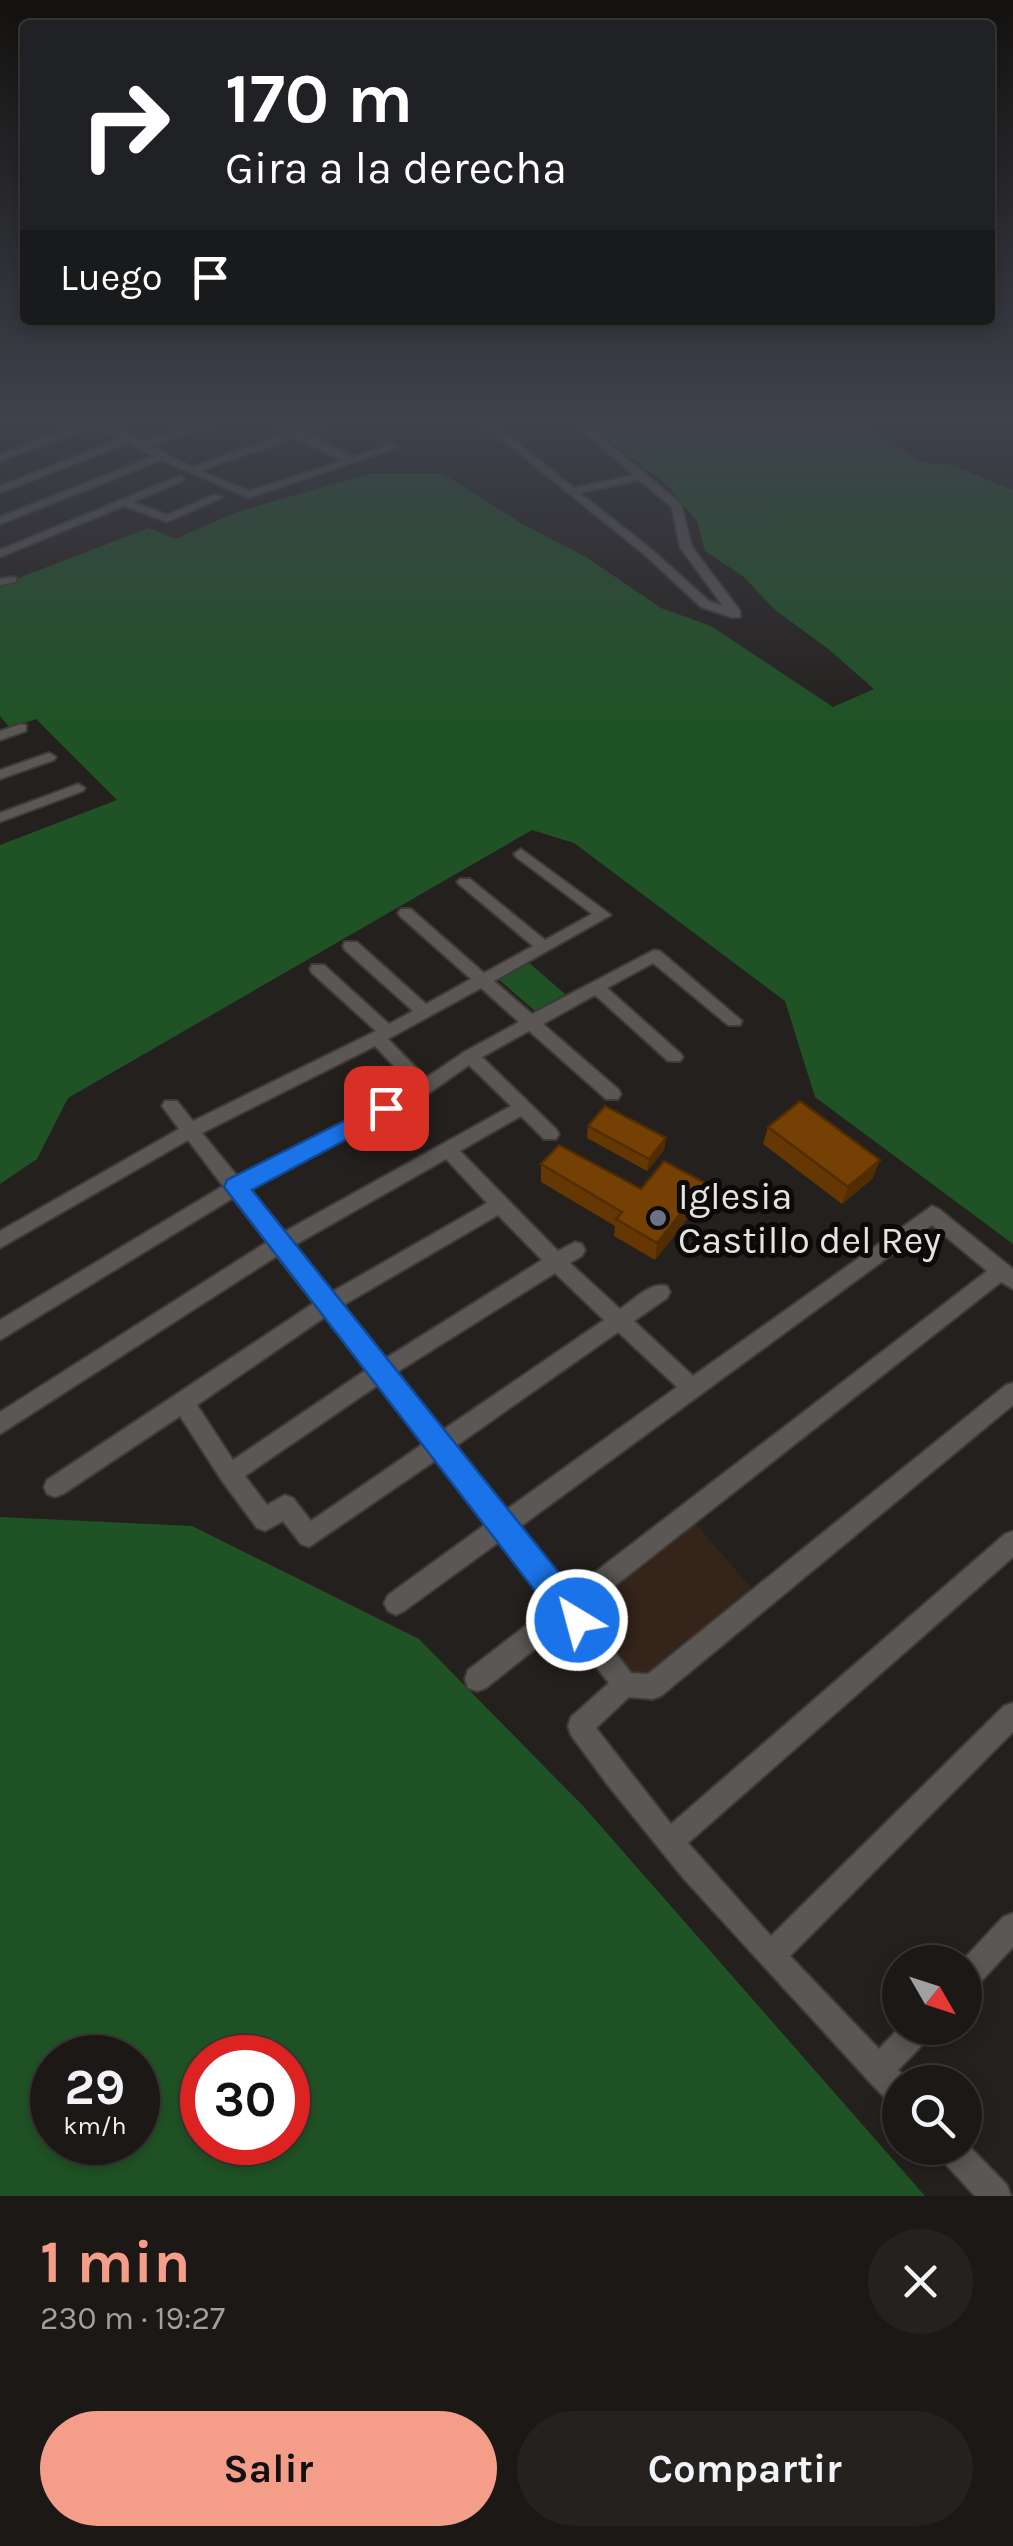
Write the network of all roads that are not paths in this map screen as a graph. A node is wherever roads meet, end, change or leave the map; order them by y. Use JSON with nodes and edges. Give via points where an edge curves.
{"nodes":[{"id":1,"x":82,"y":519,"type":"edge"},
{"id":2,"x":606,"y":519,"type":"edge"},
{"id":3,"x":680,"y":519,"type":"edge"},
{"id":4,"x":0,"y":554,"type":"edge"},
{"id":5,"x":21,"y":728,"type":"dead end"},
{"id":6,"x":0,"y":736,"type":"edge"},
{"id":7,"x":48,"y":757,"type":"dead end"},
{"id":8,"x":0,"y":775,"type":"edge"},
{"id":9,"x":78,"y":788,"type":"dead end"},
{"id":10,"x":0,"y":818,"type":"edge"},
{"id":11,"x":521,"y":854,"type":"dead end"},
{"id":12,"x":465,"y":882,"type":"dead end"},
{"id":13,"x":406,"y":914,"type":"dead end"},
{"id":14,"x":351,"y":946,"type":"dead end"},
{"id":15,"x":544,"y":946,"type":"junction"},
{"id":16,"x":318,"y":970,"type":"dead end"},
{"id":17,"x":483,"y":979,"type":"junction"},
{"id":18,"x":596,"y":987,"type":"junction"},
{"id":19,"x":424,"y":1011,"type":"junction"},
{"id":20,"x":734,"y":1020,"type":"dead end"},
{"id":21,"x":533,"y":1021,"type":"junction"},
{"id":22,"x":382,"y":1035,"type":"junction"},
{"id":23,"x":470,"y":1056,"type":"junction"},
{"id":24,"x":674,"y":1056,"type":"dead end"},
{"id":25,"x":420,"y":1090,"type":"junction"},
{"id":26,"x":612,"y":1094,"type":"dead end"},
{"id":27,"x":172,"y":1106,"type":"dead end"},
{"id":28,"x":523,"y":1106,"type":"junction"},
{"id":29,"x":191,"y":1130,"type":"junction"},
{"id":30,"x":550,"y":1134,"type":"dead end"},
{"id":31,"x":446,"y":1149,"type":"junction"},
{"id":32,"x":236,"y":1187,"type":"junction"},
{"id":33,"x":500,"y":1205,"type":"junction"},
{"id":34,"x":0,"y":1240,"type":"edge"},
{"id":35,"x":280,"y":1244,"type":"junction"},
{"id":36,"x":574,"y":1250,"type":"dead end"},
{"id":37,"x":556,"y":1262,"type":"junction"},
{"id":38,"x":1007,"y":1276,"type":"edge"},
{"id":39,"x":660,"y":1292,"type":"dead end"},
{"id":40,"x":326,"y":1305,"type":"junction"},
{"id":41,"x":618,"y":1321,"type":"junction"},
{"id":42,"x":0,"y":1331,"type":"edge"},
{"id":43,"x":379,"y":1373,"type":"junction"},
{"id":44,"x":692,"y":1388,"type":"junction"},
{"id":45,"x":1013,"y":1392,"type":"edge"},
{"id":46,"x":183,"y":1402,"type":"junction"},
{"id":47,"x":0,"y":1424,"type":"edge"},
{"id":48,"x":436,"y":1446,"type":"junction"},
{"id":49,"x":230,"y":1474,"type":"junction"},
{"id":50,"x":55,"y":1488,"type":"dead end"},
{"id":51,"x":501,"y":1527,"type":"junction"},
{"id":52,"x":1013,"y":1542,"type":"edge"},
{"id":53,"x":396,"y":1603,"type":"dead end"},
{"id":54,"x":568,"y":1609,"type":"junction"},
{"id":55,"x":478,"y":1680,"type":"dead end"},
{"id":56,"x":625,"y":1684,"type":"junction"},
{"id":57,"x":1013,"y":1715,"type":"edge"},
{"id":58,"x":671,"y":1840,"type":"junction"},
{"id":59,"x":1013,"y":1927,"type":"edge"},
{"id":60,"x":770,"y":1955,"type":"junction"},
{"id":61,"x":982,"y":1960,"type":"edge"},
{"id":62,"x":902,"y":2045,"type":"edge"},
{"id":63,"x":878,"y":2070,"type":"junction"},
{"id":64,"x":882,"y":2074,"type":"edge"},
{"id":65,"x":966,"y":2165,"type":"edge"},
{"id":66,"x":996,"y":2196,"type":"edge"}],
"edges":[{"from":1,"to":4,"type":"street"},
{"from":2,"to":3,"type":"street","via":[[705,604],[736,615],[686,547]]},
{"from":5,"to":6,"type":"street"},
{"from":7,"to":8,"type":"street"},
{"from":9,"to":10,"type":"street"},
{"from":11,"to":15,"type":"street","via":[[603,915]]},
{"from":12,"to":15,"type":"street"},
{"from":13,"to":17,"type":"street"},
{"from":14,"to":19,"type":"street"},
{"from":15,"to":17,"type":"street"},
{"from":16,"to":22,"type":"street"},
{"from":17,"to":19,"type":"street"},
{"from":17,"to":21,"type":"street"},
{"from":18,"to":20,"type":"street","via":[[654,956]]},
{"from":18,"to":21,"type":"street"},
{"from":18,"to":24,"type":"street"},
{"from":19,"to":22,"type":"street"},
{"from":21,"to":23,"type":"street"},
{"from":21,"to":26,"type":"street"},
{"from":22,"to":25,"type":"street"},
{"from":22,"to":29,"type":"street"},
{"from":23,"to":25,"type":"street"},
{"from":23,"to":28,"type":"street"},
{"from":25,"to":32,"type":"street"},
{"from":27,"to":29,"type":"street"},
{"from":28,"to":30,"type":"street"},
{"from":28,"to":31,"type":"street"},
{"from":29,"to":32,"type":"street"},
{"from":29,"to":34,"type":"street"},
{"from":31,"to":33,"type":"street"},
{"from":31,"to":35,"type":"street"},
{"from":32,"to":35,"type":"street"},
{"from":32,"to":42,"type":"street"},
{"from":33,"to":37,"type":"street"},
{"from":33,"to":40,"type":"street"},
{"from":35,"to":40,"type":"street"},
{"from":35,"to":47,"type":"street"},
{"from":36,"to":37,"type":"street"},
{"from":37,"to":41,"type":"street"},
{"from":37,"to":43,"type":"street"},
{"from":38,"to":44,"type":"street","via":[[932,1214]]},
{"from":38,"to":54,"type":"street"},
{"from":39,"to":41,"type":"street"},
{"from":40,"to":43,"type":"street"},
{"from":40,"to":46,"type":"street"},
{"from":41,"to":44,"type":"street"},
{"from":41,"to":48,"type":"street"},
{"from":43,"to":48,"type":"street"},
{"from":43,"to":49,"type":"street"},
{"from":44,"to":51,"type":"street"},
{"from":45,"to":56,"type":"street","via":[[652,1686]]},
{"from":46,"to":49,"type":"street"},
{"from":46,"to":50,"type":"street"},
{"from":48,"to":49,"type":"street","via":[[309,1536],[285,1506],[265,1520]]},
{"from":48,"to":51,"type":"street"},
{"from":51,"to":53,"type":"street"},
{"from":51,"to":54,"type":"street"},
{"from":52,"to":58,"type":"street"},
{"from":54,"to":55,"type":"street"},
{"from":54,"to":56,"type":"street"},
{"from":56,"to":58,"type":"street","via":[[580,1726]]},
{"from":57,"to":60,"type":"street"},
{"from":58,"to":60,"type":"street"},
{"from":59,"to":61,"type":"street"},
{"from":60,"to":63,"type":"street"},
{"from":62,"to":63,"type":"street"},
{"from":63,"to":64,"type":"street"},
{"from":65,"to":66,"type":"street"}]}
